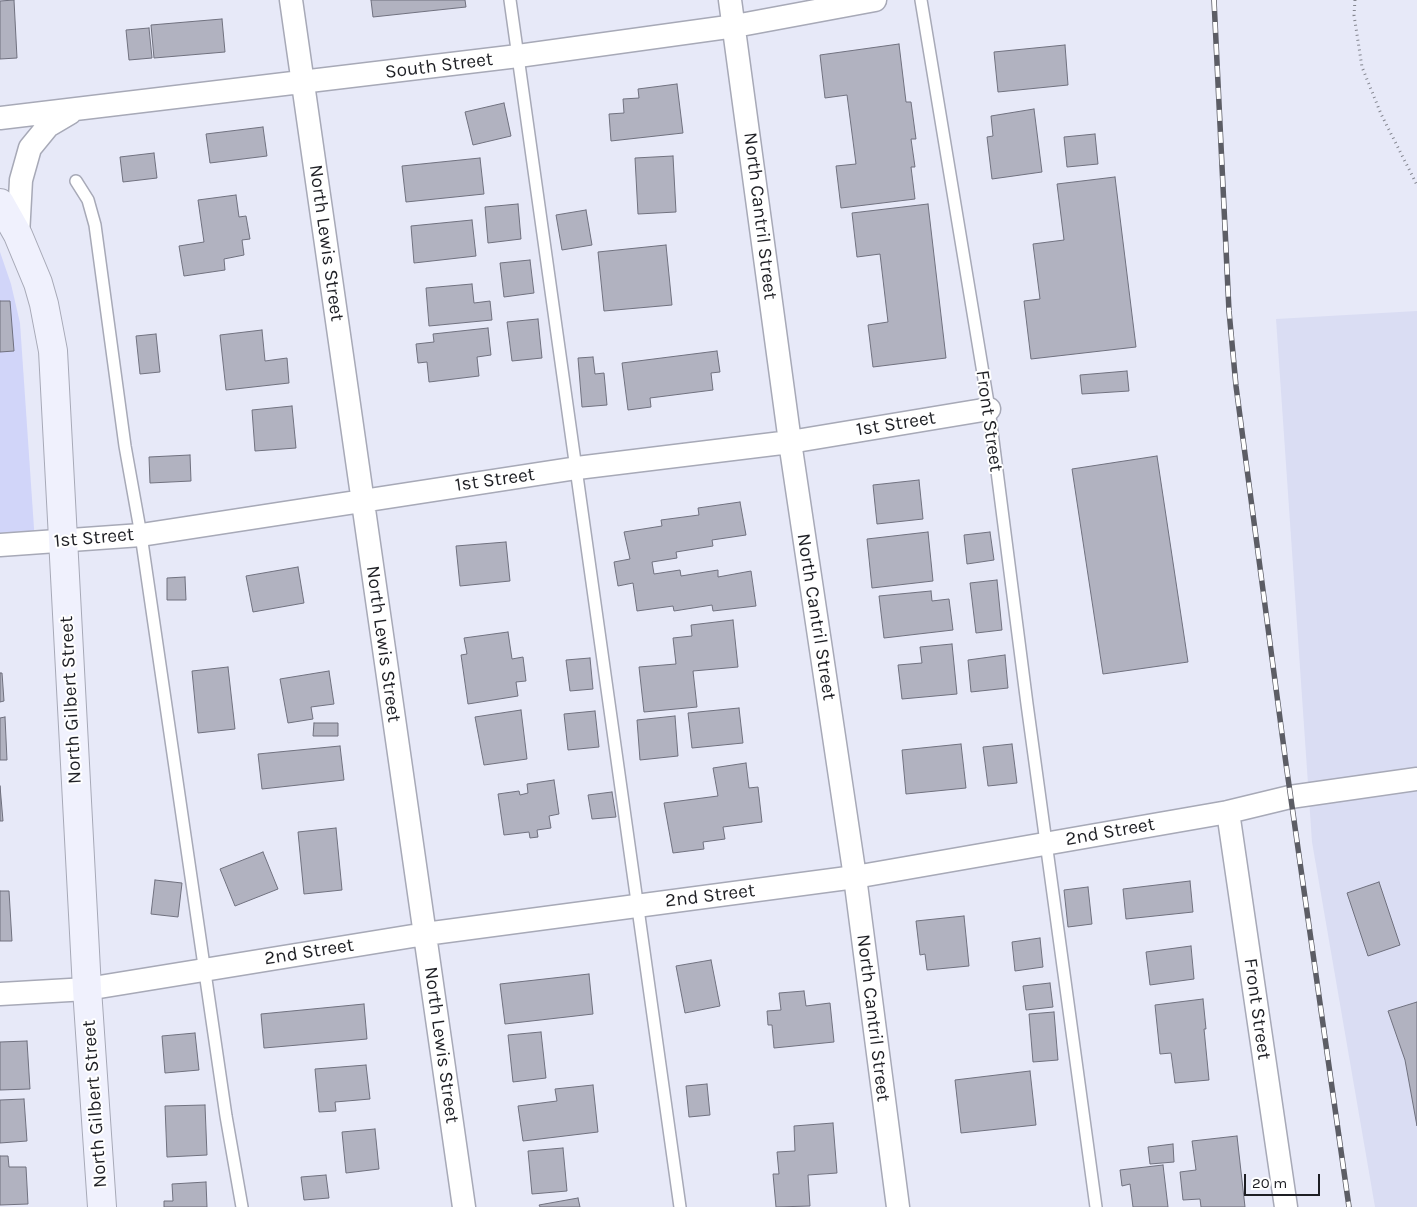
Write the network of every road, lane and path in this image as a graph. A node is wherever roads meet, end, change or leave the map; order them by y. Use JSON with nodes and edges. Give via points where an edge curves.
{"nodes":[{"id":1,"x":291,"y":0,"type":"edge"},
{"id":2,"x":510,"y":0,"type":"edge"},
{"id":3,"x":730,"y":0,"type":"edge"},
{"id":4,"x":876,"y":0,"type":"edge"},
{"id":5,"x":921,"y":0,"type":"edge"},
{"id":6,"x":1354,"y":0,"type":"edge"},
{"id":7,"x":735,"y":26,"type":"junction"},
{"id":8,"x":518,"y":56,"type":"junction"},
{"id":9,"x":304,"y":81,"type":"junction"},
{"id":10,"x":76,"y":110,"type":"junction"},
{"id":11,"x":0,"y":118,"type":"edge"},
{"id":12,"x":76,"y":181,"type":"dead end"},
{"id":13,"x":1417,"y":186,"type":"edge"},
{"id":14,"x":0,"y":203,"type":"edge"},
{"id":15,"x":18,"y":234,"type":"junction"},
{"id":16,"x":989,"y":409,"type":"junction"},
{"id":17,"x":790,"y":442,"type":"junction"},
{"id":18,"x":577,"y":468,"type":"junction"},
{"id":19,"x":361,"y":499,"type":"junction"},
{"id":20,"x":141,"y":534,"type":"junction"},
{"id":21,"x":62,"y":542,"type":"junction"},
{"id":22,"x":0,"y":545,"type":"edge"},
{"id":23,"x":1417,"y":779,"type":"edge"},
{"id":24,"x":1228,"y":812,"type":"junction"},
{"id":25,"x":1048,"y":843,"type":"junction"},
{"id":26,"x":855,"y":877,"type":"junction"},
{"id":27,"x":638,"y":905,"type":"junction"},
{"id":28,"x":425,"y":934,"type":"junction"},
{"id":29,"x":204,"y":969,"type":"junction"},
{"id":30,"x":87,"y":989,"type":"junction"},
{"id":31,"x":0,"y":994,"type":"edge"},
{"id":32,"x":102,"y":1207,"type":"edge"},
{"id":33,"x":242,"y":1207,"type":"edge"},
{"id":34,"x":464,"y":1207,"type":"edge"},
{"id":35,"x":680,"y":1207,"type":"edge"},
{"id":36,"x":898,"y":1207,"type":"edge"},
{"id":37,"x":1096,"y":1207,"type":"edge"},
{"id":38,"x":1286,"y":1207,"type":"edge"}],
"edges":[{"from":1,"to":9,"type":"street","name":"North Lewis Street"},
{"from":2,"to":8,"type":"lane"},
{"from":3,"to":7,"type":"street","name":"North Cantril Street"},
{"from":4,"to":7,"type":"street","name":"South Street"},
{"from":5,"to":16,"type":"lane","name":"Front Street"},
{"from":6,"to":13,"type":"path","via":[[1362,67]]},
{"from":7,"to":8,"type":"street","name":"South Street"},
{"from":7,"to":17,"type":"street","name":"North Cantril Street"},
{"from":8,"to":9,"type":"street","name":"South Street"},
{"from":8,"to":18,"type":"lane"},
{"from":9,"to":10,"type":"street","name":"South Street"},
{"from":9,"to":19,"type":"street","name":"North Lewis Street"},
{"from":10,"to":11,"type":"street","name":"South Street"},
{"from":10,"to":15,"type":"street","via":[[48,126],[30,148],[21,180]]},
{"from":12,"to":20,"type":"lane","via":[[88,200],[95,225],[125,446]]},
{"from":14,"to":15,"type":"street","name":"North Gilbert Street"},
{"from":15,"to":21,"type":"street","name":"North Gilbert Street","via":[[44,304],[53,351]]},
{"from":16,"to":17,"type":"street","name":"1st Street"},
{"from":16,"to":25,"type":"lane","name":"Front Street","via":[[1026,704]]},
{"from":17,"to":18,"type":"street","name":"1st Street"},
{"from":17,"to":26,"type":"street","name":"North Cantril Street"},
{"from":18,"to":19,"type":"street","name":"1st Street"},
{"from":18,"to":27,"type":"lane"},
{"from":19,"to":20,"type":"street","name":"1st Street"},
{"from":19,"to":28,"type":"street","name":"North Lewis Street"},
{"from":20,"to":21,"type":"street","name":"1st Street"},
{"from":20,"to":29,"type":"lane"},
{"from":21,"to":22,"type":"street","name":"1st Street"},
{"from":21,"to":30,"type":"street","name":"North Gilbert Street"},
{"from":23,"to":24,"type":"street","name":"2nd Street","via":[[1290,797]]},
{"from":24,"to":25,"type":"street","name":"2nd Street"},
{"from":24,"to":38,"type":"street","name":"Front Street"},
{"from":25,"to":26,"type":"street","name":"2nd Street"},
{"from":25,"to":37,"type":"lane","name":"Front Street"},
{"from":26,"to":27,"type":"street","name":"2nd Street"},
{"from":26,"to":36,"type":"street","name":"North Cantril Street"},
{"from":27,"to":28,"type":"street","name":"2nd Street"},
{"from":27,"to":35,"type":"lane"},
{"from":28,"to":29,"type":"street","name":"2nd Street"},
{"from":28,"to":34,"type":"street","name":"North Lewis Street"},
{"from":29,"to":30,"type":"street","name":"2nd Street"},
{"from":29,"to":33,"type":"lane"},
{"from":30,"to":31,"type":"street","name":"2nd Street"},
{"from":30,"to":32,"type":"street","name":"North Gilbert Street"}]}
